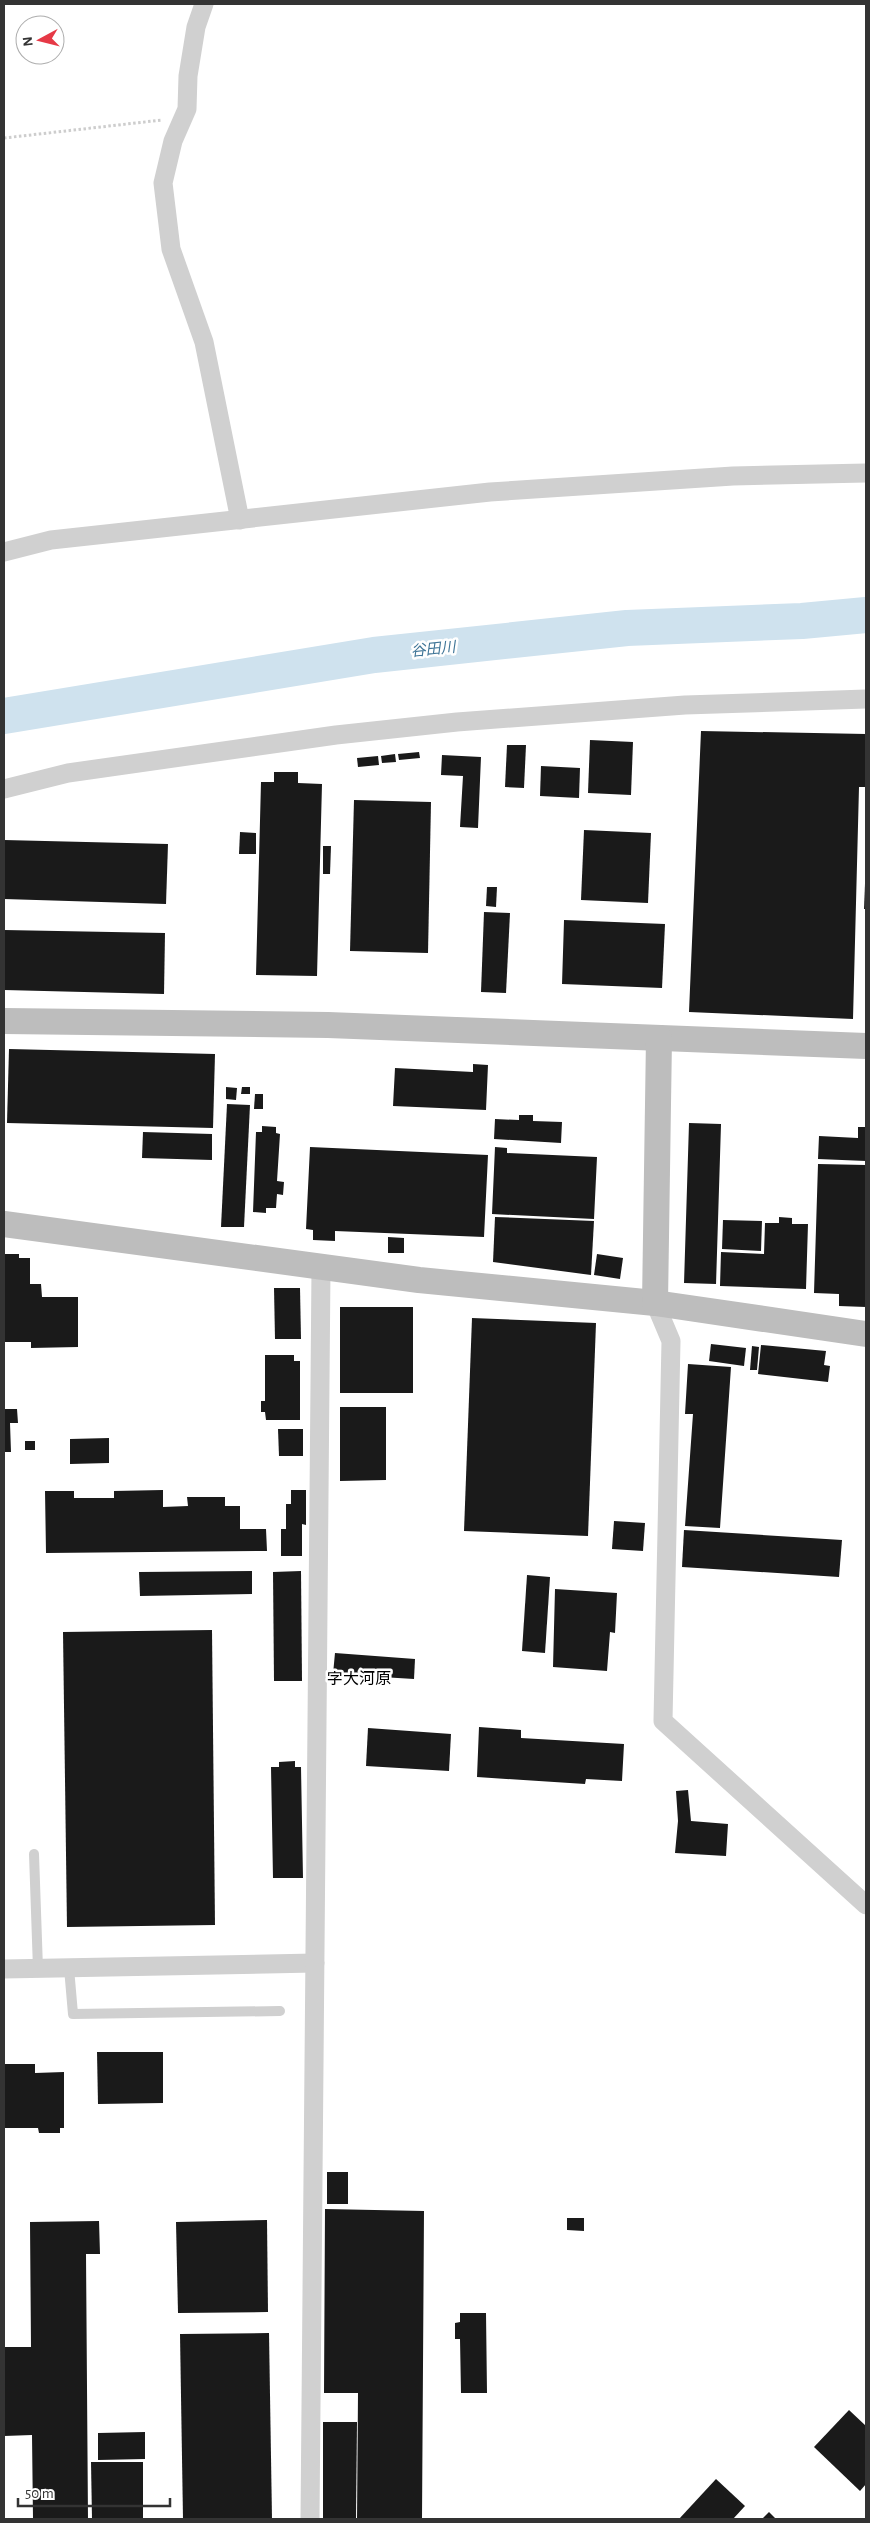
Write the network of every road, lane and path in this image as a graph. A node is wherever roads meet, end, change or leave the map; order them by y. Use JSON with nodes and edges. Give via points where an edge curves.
{"nodes":[{"id":1,"x":204,"y":4,"type":"edge"},
{"id":2,"x":184,"y":117,"type":"junction"},
{"id":3,"x":4,"y":138,"type":"edge"},
{"id":4,"x":866,"y":473,"type":"edge"},
{"id":5,"x":240,"y":520,"type":"junction"},
{"id":6,"x":4,"y":552,"type":"edge"},
{"id":7,"x":866,"y":699,"type":"edge"},
{"id":8,"x":4,"y":789,"type":"edge"},
{"id":9,"x":4,"y":1021,"type":"edge"},
{"id":10,"x":659,"y":1038,"type":"junction"},
{"id":11,"x":866,"y":1046,"type":"edge"},
{"id":12,"x":4,"y":1224,"type":"edge"},
{"id":13,"x":321,"y":1268,"type":"junction"},
{"id":14,"x":655,"y":1303,"type":"junction"},
{"id":15,"x":866,"y":1334,"type":"edge"},
{"id":16,"x":34,"y":1854,"type":"dead end"},
{"id":17,"x":866,"y":1905,"type":"edge"},
{"id":18,"x":315,"y":1963,"type":"junction"},
{"id":19,"x":69,"y":1968,"type":"junction"},
{"id":20,"x":4,"y":1969,"type":"edge"},
{"id":21,"x":38,"y":1969,"type":"junction"},
{"id":22,"x":280,"y":2011,"type":"dead end"},
{"id":23,"x":310,"y":2519,"type":"edge"}],
"edges":[{"from":1,"to":2,"type":"street","via":[[196,27]]},
{"from":2,"to":3,"type":"path"},
{"from":2,"to":5,"type":"street","via":[[173,141],[163,183],[171,249],[204,342]]},
{"from":4,"to":5,"type":"street","via":[[733,476],[490,492]]},
{"from":5,"to":6,"type":"street","via":[[50,540]]},
{"from":7,"to":8,"type":"street","via":[[684,705],[457,722],[336,735],[68,773]]},
{"from":9,"to":10,"type":"street","via":[[328,1025]]},
{"from":10,"to":11,"type":"street"},
{"from":10,"to":14,"type":"street"},
{"from":12,"to":13,"type":"street"},
{"from":13,"to":14,"type":"street"},
{"from":13,"to":18,"type":"street"},
{"from":14,"to":15,"type":"street"},
{"from":14,"to":17,"type":"street","via":[[671,1341],[663,1721]]},
{"from":16,"to":21,"type":"lane"},
{"from":18,"to":19,"type":"street"},
{"from":18,"to":23,"type":"street"},
{"from":19,"to":21,"type":"street"},
{"from":19,"to":22,"type":"lane","via":[[73,2014]]},
{"from":20,"to":21,"type":"street"}]}
